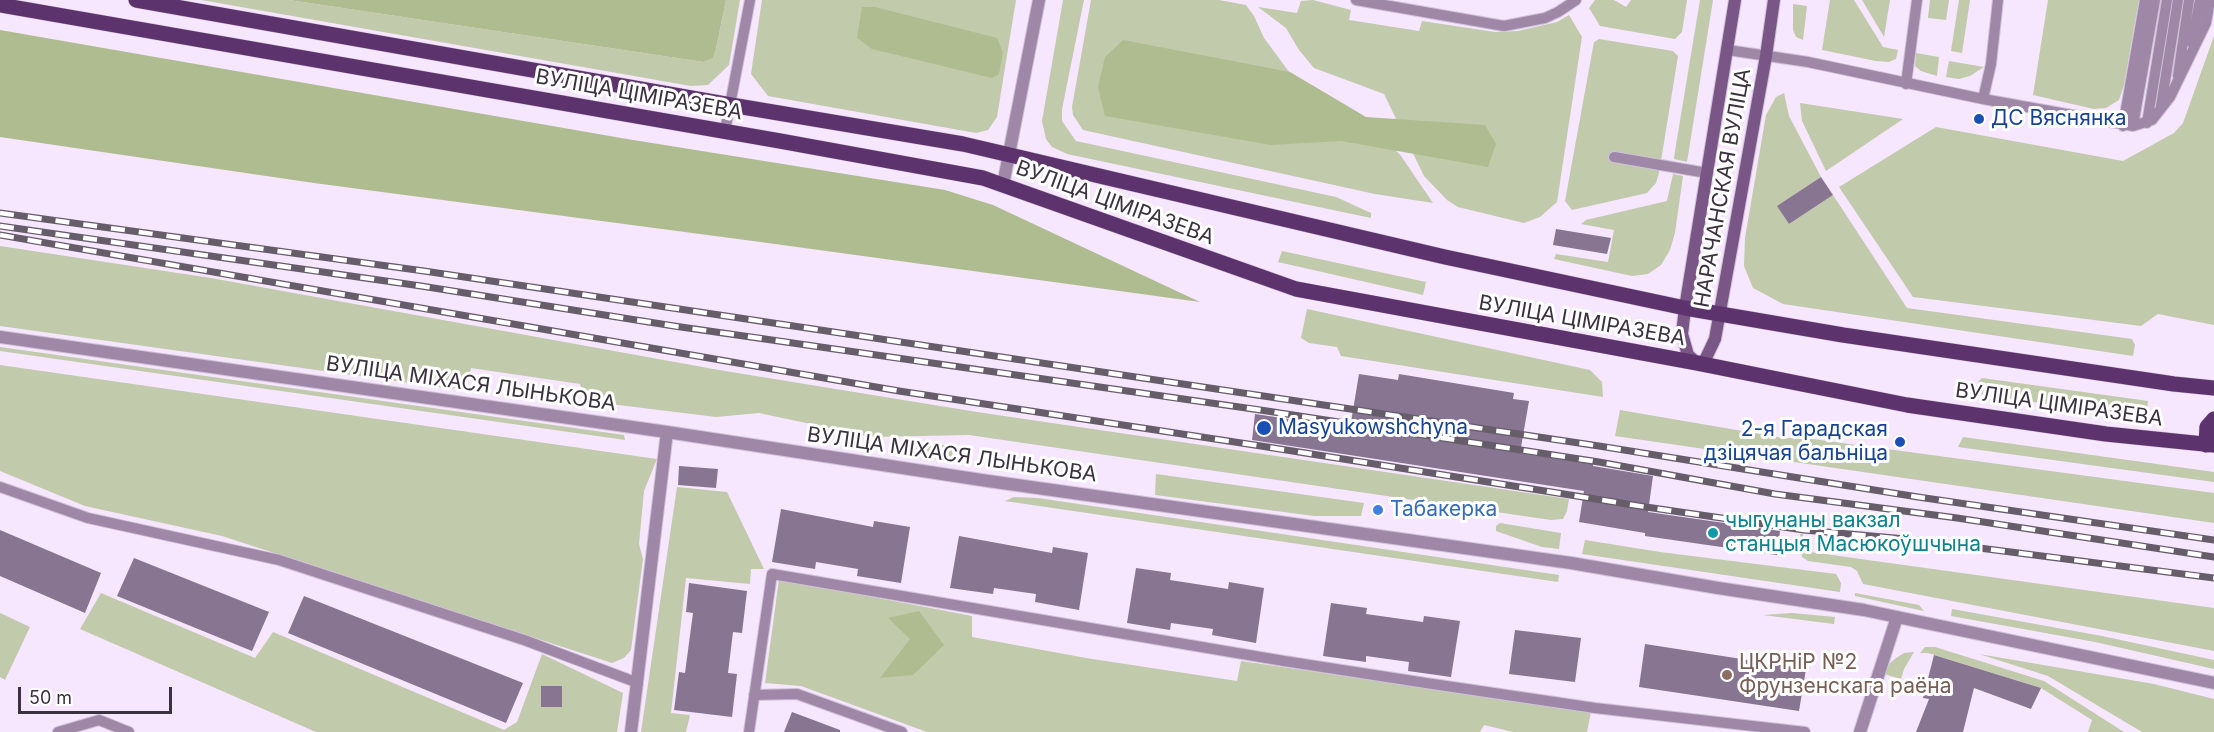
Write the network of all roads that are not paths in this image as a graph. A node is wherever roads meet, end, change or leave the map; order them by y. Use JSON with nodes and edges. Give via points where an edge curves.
{"nodes":[{"id":1,"x":136,"y":0,"type":"edge"},
{"id":2,"x":750,"y":0,"type":"edge"},
{"id":3,"x":1039,"y":0,"type":"edge"},
{"id":4,"x":1356,"y":0,"type":"edge"},
{"id":5,"x":1576,"y":0,"type":"edge"},
{"id":6,"x":1735,"y":0,"type":"edge"},
{"id":7,"x":1774,"y":0,"type":"edge"},
{"id":8,"x":1917,"y":0,"type":"edge"},
{"id":9,"x":1998,"y":0,"type":"edge"},
{"id":10,"x":2145,"y":0,"type":"edge"},
{"id":11,"x":2155,"y":0,"type":"edge"},
{"id":12,"x":2167,"y":0,"type":"edge"},
{"id":13,"x":2178,"y":0,"type":"edge"},
{"id":14,"x":2189,"y":0,"type":"edge"},
{"id":15,"x":2200,"y":0,"type":"edge"},
{"id":16,"x":2210,"y":0,"type":"edge"},
{"id":17,"x":0,"y":5,"type":"edge"},
{"id":18,"x":1728,"y":50,"type":"junction"},
{"id":19,"x":1767,"y":56,"type":"junction"},
{"id":20,"x":2189,"y":58,"type":"junction"},
{"id":21,"x":1906,"y":84,"type":"junction"},
{"id":22,"x":2176,"y":85,"type":"junction"},
{"id":23,"x":1983,"y":99,"type":"junction"},
{"id":24,"x":731,"y":105,"type":"junction"},
{"id":25,"x":2161,"y":109,"type":"junction"},
{"id":26,"x":2147,"y":123,"type":"junction"},
{"id":27,"x":2128,"y":126,"type":"junction"},
{"id":28,"x":725,"y":131,"type":"junction"},
{"id":29,"x":1010,"y":154,"type":"junction"},
{"id":30,"x":1614,"y":157,"type":"dead end"},
{"id":31,"x":1707,"y":173,"type":"junction"},
{"id":32,"x":1003,"y":185,"type":"junction"},
{"id":33,"x":1684,"y":308,"type":"junction"},
{"id":34,"x":1719,"y":314,"type":"junction"},
{"id":35,"x":0,"y":337,"type":"edge"},
{"id":36,"x":1696,"y":363,"type":"junction"},
{"id":37,"x":2214,"y":388,"type":"edge"},
{"id":38,"x":2214,"y":419,"type":"edge"},
{"id":39,"x":667,"y":432,"type":"junction"},
{"id":40,"x":2210,"y":445,"type":"edge"},
{"id":41,"x":0,"y":487,"type":"edge"},
{"id":42,"x":1897,"y":617,"type":"junction"},
{"id":43,"x":638,"y":683,"type":"junction"},
{"id":44,"x":2214,"y":683,"type":"edge"},
{"id":45,"x":754,"y":695,"type":"junction"},
{"id":46,"x":58,"y":732,"type":"edge"},
{"id":47,"x":129,"y":732,"type":"edge"},
{"id":48,"x":632,"y":732,"type":"edge"},
{"id":49,"x":749,"y":732,"type":"edge"},
{"id":50,"x":902,"y":732,"type":"edge"},
{"id":51,"x":1805,"y":732,"type":"edge"},
{"id":52,"x":1860,"y":732,"type":"edge"}],
"edges":[{"from":1,"to":24,"type":"main road","name":"ВУЛІЦА ЦІМІРАЗЕВА"},
{"from":2,"to":24,"type":"lane"},
{"from":3,"to":29,"type":"street"},
{"from":4,"to":5,"type":"lane","via":[[1504,26],[1545,18]]},
{"from":6,"to":18,"type":"main road","name":"НАРАЧАНСКАЯ ВУЛІЦА"},
{"from":7,"to":19,"type":"main road","name":"НАРАЧАНСКАЯ ВУЛІЦА"},
{"from":8,"to":21,"type":"lane"},
{"from":9,"to":23,"type":"lane"},
{"from":10,"to":27,"type":"lane"},
{"from":11,"to":27,"type":"lane"},
{"from":12,"to":26,"type":"lane"},
{"from":13,"to":25,"type":"lane"},
{"from":14,"to":22,"type":"lane"},
{"from":15,"to":20,"type":"lane"},
{"from":16,"to":20,"type":"lane","via":[[2206,23]]},
{"from":17,"to":28,"type":"main road","name":"ВУЛІЦА ЦІМІРАЗЕВА"},
{"from":18,"to":19,"type":"lane"},
{"from":18,"to":31,"type":"main road","name":"НАРАЧАНСКАЯ ВУЛІЦА"},
{"from":19,"to":21,"type":"lane"},
{"from":19,"to":34,"type":"main road","name":"НАРАЧАНСКАЯ ВУЛІЦА"},
{"from":20,"to":22,"type":"lane"},
{"from":21,"to":23,"type":"lane"},
{"from":22,"to":25,"type":"lane"},
{"from":23,"to":27,"type":"lane"},
{"from":24,"to":28,"type":"lane"},
{"from":24,"to":29,"type":"main road","name":"ВУЛІЦА ЦІМІРАЗЕВА"},
{"from":25,"to":26,"type":"lane"},
{"from":26,"to":27,"type":"lane"},
{"from":28,"to":32,"type":"main road","name":"ВУЛІЦА ЦІМІРАЗЕВА","via":[[983,178]]},
{"from":29,"to":32,"type":"street"},
{"from":29,"to":33,"type":"main road","name":"ВУЛІЦА ЦІМІРАЗЕВА","via":[[1445,257]]},
{"from":30,"to":31,"type":"lane"},
{"from":31,"to":33,"type":"main road","name":"НАРАЧАНСКАЯ ВУЛІЦА"},
{"from":32,"to":36,"type":"main road","name":"ВУЛІЦА ЦІМІРАЗЕВА","via":[[1296,290]]},
{"from":33,"to":34,"type":"main road","name":"ВУЛІЦА ЦІМІРАЗЕВА"},
{"from":33,"to":36,"type":"main road","name":"НАРАЧАНСКАЯ ВУЛІЦА","via":[[1682,334],[1688,355]]},
{"from":34,"to":36,"type":"main road","name":"НАРАЧАНСКАЯ ВУЛІЦА","via":[[1710,352],[1705,360]]},
{"from":34,"to":37,"type":"main road","name":"ВУЛІЦА ЦІМІРАЗЕВА"},
{"from":35,"to":39,"type":"street","name":"ВУЛІЦА МІХАСЯ ЛЫНЬКОВА"},
{"from":36,"to":40,"type":"main road","name":"ВУЛІЦА ЦІМІРАЗЕВА","via":[[1907,405]]},
{"from":38,"to":40,"type":"main road","via":[[2207,427]]},
{"from":39,"to":42,"type":"street","name":"ВУЛІЦА МІХАСЯ ЛЫНЬКОВА","via":[[1571,563]]},
{"from":39,"to":43,"type":"street"},
{"from":41,"to":43,"type":"lane","via":[[88,518],[279,560],[524,640]]},
{"from":42,"to":44,"type":"street","name":"ВУЛІЦА МІХАСЯ ЛЫНЬКОВА"},
{"from":42,"to":52,"type":"street"},
{"from":43,"to":48,"type":"street"},
{"from":45,"to":49,"type":"lane"},
{"from":45,"to":50,"type":"lane","via":[[797,694]]},
{"from":45,"to":51,"type":"lane","via":[[772,574],[1426,683],[1595,708]]},
{"from":46,"to":47,"type":"lane","via":[[99,720]]}]}
